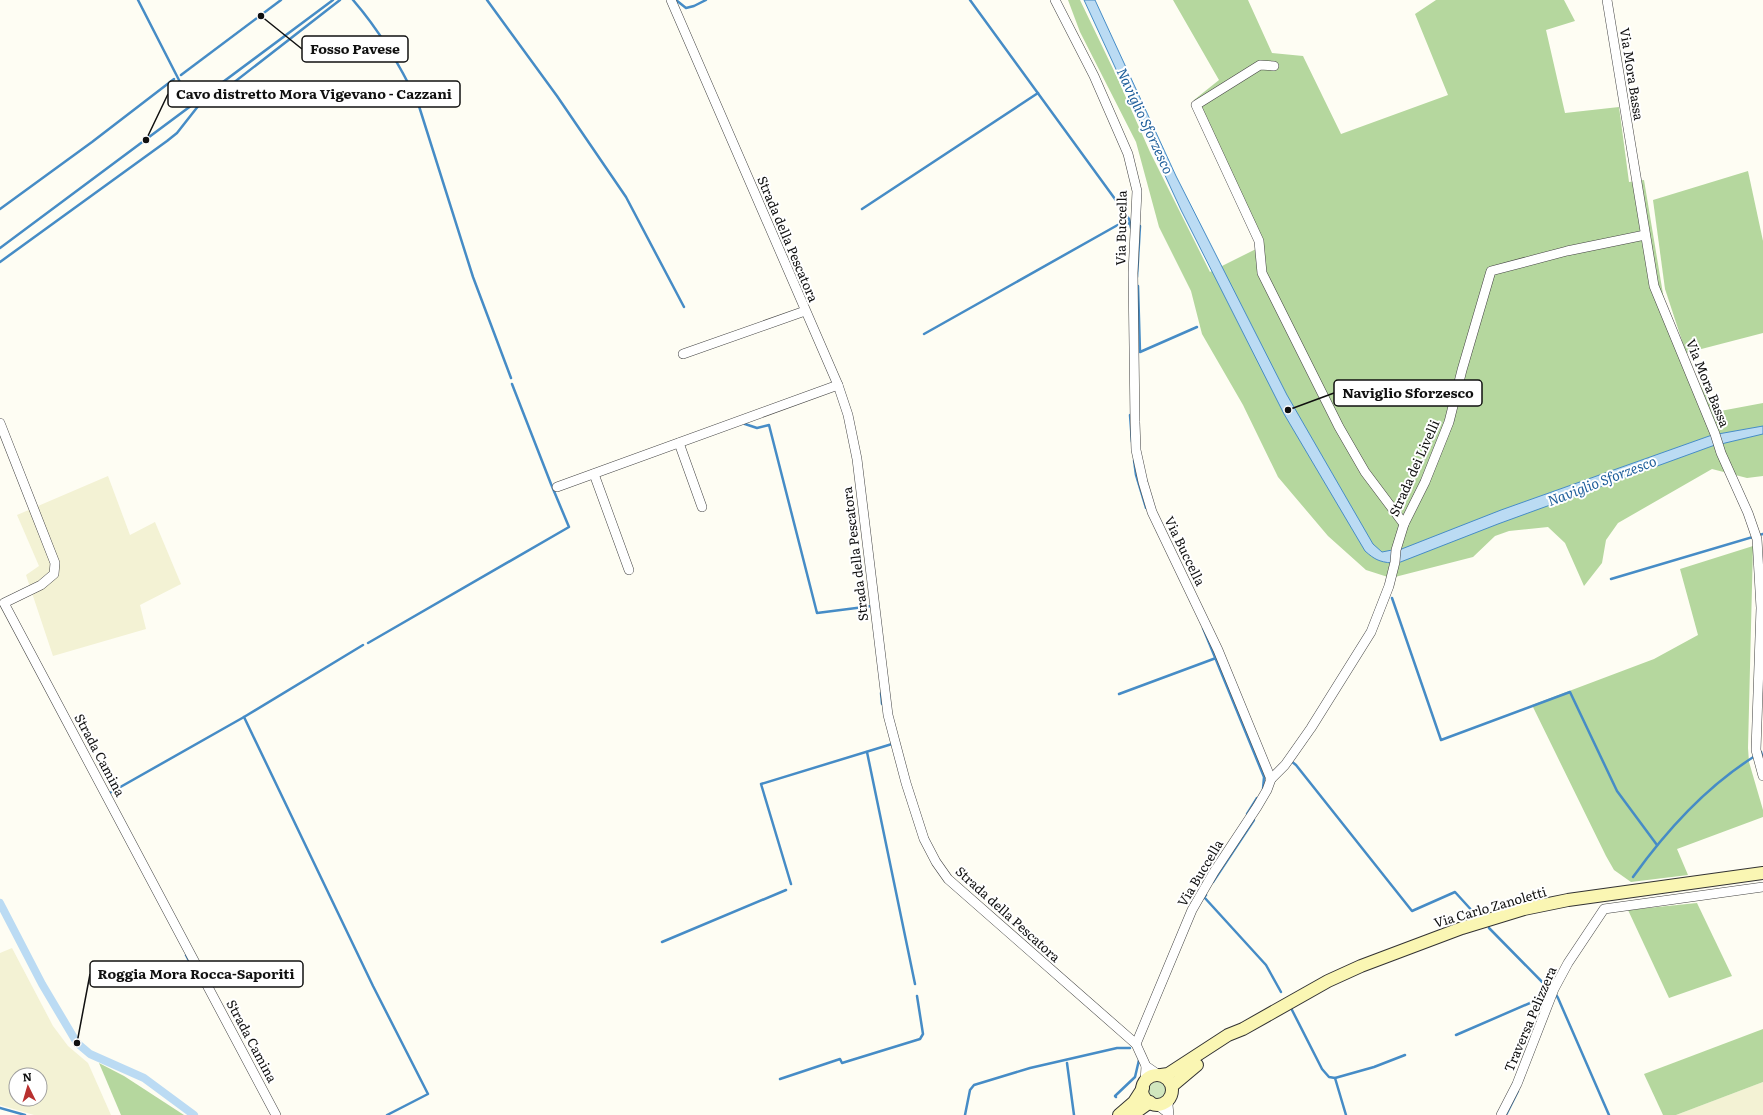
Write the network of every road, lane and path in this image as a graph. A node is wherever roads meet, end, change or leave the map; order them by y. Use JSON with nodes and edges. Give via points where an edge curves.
{"nodes":[{"id":1,"x":671,"y":0,"type":"edge"},
{"id":2,"x":1055,"y":0,"type":"edge"},
{"id":3,"x":1607,"y":0,"type":"edge"},
{"id":4,"x":1274,"y":66,"type":"dead end"},
{"id":5,"x":1646,"y":235,"type":"junction"},
{"id":6,"x":805,"y":311,"type":"junction"},
{"id":7,"x":683,"y":354,"type":"dead end"},
{"id":8,"x":838,"y":385,"type":"junction"},
{"id":9,"x":0,"y":423,"type":"edge"},
{"id":10,"x":679,"y":442,"type":"junction"},
{"id":11,"x":594,"y":474,"type":"junction"},
{"id":12,"x":557,"y":487,"type":"dead end"},
{"id":13,"x":702,"y":507,"type":"dead end"},
{"id":14,"x":1404,"y":524,"type":"junction"},
{"id":15,"x":629,"y":570,"type":"dead end"},
{"id":16,"x":2,"y":603,"type":"edge"},
{"id":17,"x":1763,"y":776,"type":"edge"},
{"id":18,"x":1270,"y":779,"type":"junction"},
{"id":19,"x":1763,"y":873,"type":"edge"},
{"id":20,"x":1763,"y":887,"type":"edge"},
{"id":21,"x":1244,"y":1029,"type":"junction"},
{"id":22,"x":1136,"y":1044,"type":"junction"},
{"id":23,"x":1146,"y":1066,"type":"junction"},
{"id":24,"x":1160,"y":1075,"type":"junction"},
{"id":25,"x":1144,"y":1085,"type":"junction"},
{"id":26,"x":1171,"y":1091,"type":"junction"},
{"id":27,"x":1153,"y":1103,"type":"junction"},
{"id":28,"x":1169,"y":1114,"type":"edge"},
{"id":29,"x":276,"y":1115,"type":"edge"},
{"id":30,"x":1119,"y":1115,"type":"edge"},
{"id":31,"x":1132,"y":1115,"type":"edge"},
{"id":32,"x":1501,"y":1115,"type":"edge"}],
"edges":[{"from":1,"to":6,"type":"street","name":"Strada della Pescatora"},
{"from":2,"to":18,"type":"street","name":"Via Buccella","via":[[1094,76],[1128,154],[1136,191],[1133,273],[1135,422],[1136,450],[1142,482],[1152,512],[1218,650]]},
{"from":3,"to":5,"type":"street","name":"Via Mora Bassa"},
{"from":4,"to":14,"type":"street","via":[[1260,65],[1196,105],[1259,241],[1262,273],[1339,427],[1365,472]]},
{"from":5,"to":14,"type":"street","name":"Strada dei Livelli","via":[[1567,251],[1491,271],[1449,422],[1425,482]]},
{"from":5,"to":17,"type":"street","name":"Via Mora Bassa","via":[[1654,286],[1756,536],[1761,608],[1757,754]]},
{"from":6,"to":7,"type":"street"},
{"from":6,"to":8,"type":"street","name":"Strada della Pescatora"},
{"from":8,"to":10,"type":"street"},
{"from":8,"to":22,"type":"street","name":"Strada della Pescatora","via":[[848,415],[857,459],[888,715],[924,839],[948,879]]},
{"from":9,"to":16,"type":"street","name":"Strada Camina","via":[[55,563],[54,574],[41,585]]},
{"from":10,"to":11,"type":"street"},
{"from":10,"to":13,"type":"street"},
{"from":11,"to":12,"type":"street"},
{"from":11,"to":15,"type":"street"},
{"from":14,"to":18,"type":"street","name":"Strada dei Livelli","via":[[1389,586],[1371,632],[1311,728],[1285,765]]},
{"from":16,"to":29,"type":"street","name":"Strada Camina"},
{"from":18,"to":22,"type":"street","name":"Via Buccella","via":[[1267,790],[1251,817],[1192,910]]},
{"from":19,"to":21,"type":"main road","name":"Via Carlo Zanoletti","via":[[1568,900],[1485,920],[1354,969],[1296,998]]},
{"from":20,"to":32,"type":"street","name":"Traversa Pelizzera","via":[[1604,908],[1554,989],[1517,1084]]},
{"from":21,"to":24,"type":"main road","name":"Via Carlo Zanoletti","via":[[1228,1035],[1168,1074]]},
{"from":21,"to":26,"type":"main road","name":"Via Carlo Zanoletti","via":[[1180,1077]]},
{"from":22,"to":23,"type":"street"},
{"from":23,"to":24,"type":"street"},
{"from":23,"to":25,"type":"street"},
{"from":24,"to":25,"type":"main road","via":[[1151,1076]]},
{"from":24,"to":26,"type":"main road","via":[[1168,1079]]},
{"from":25,"to":27,"type":"main road","via":[[1144,1096]]},
{"from":25,"to":30,"type":"main road","via":[[1134,1102]]},
{"from":26,"to":27,"type":"main road","via":[[1164,1103]]},
{"from":26,"to":28,"type":"street"},
{"from":27,"to":28,"type":"street"},
{"from":27,"to":31,"type":"main road"}]}
